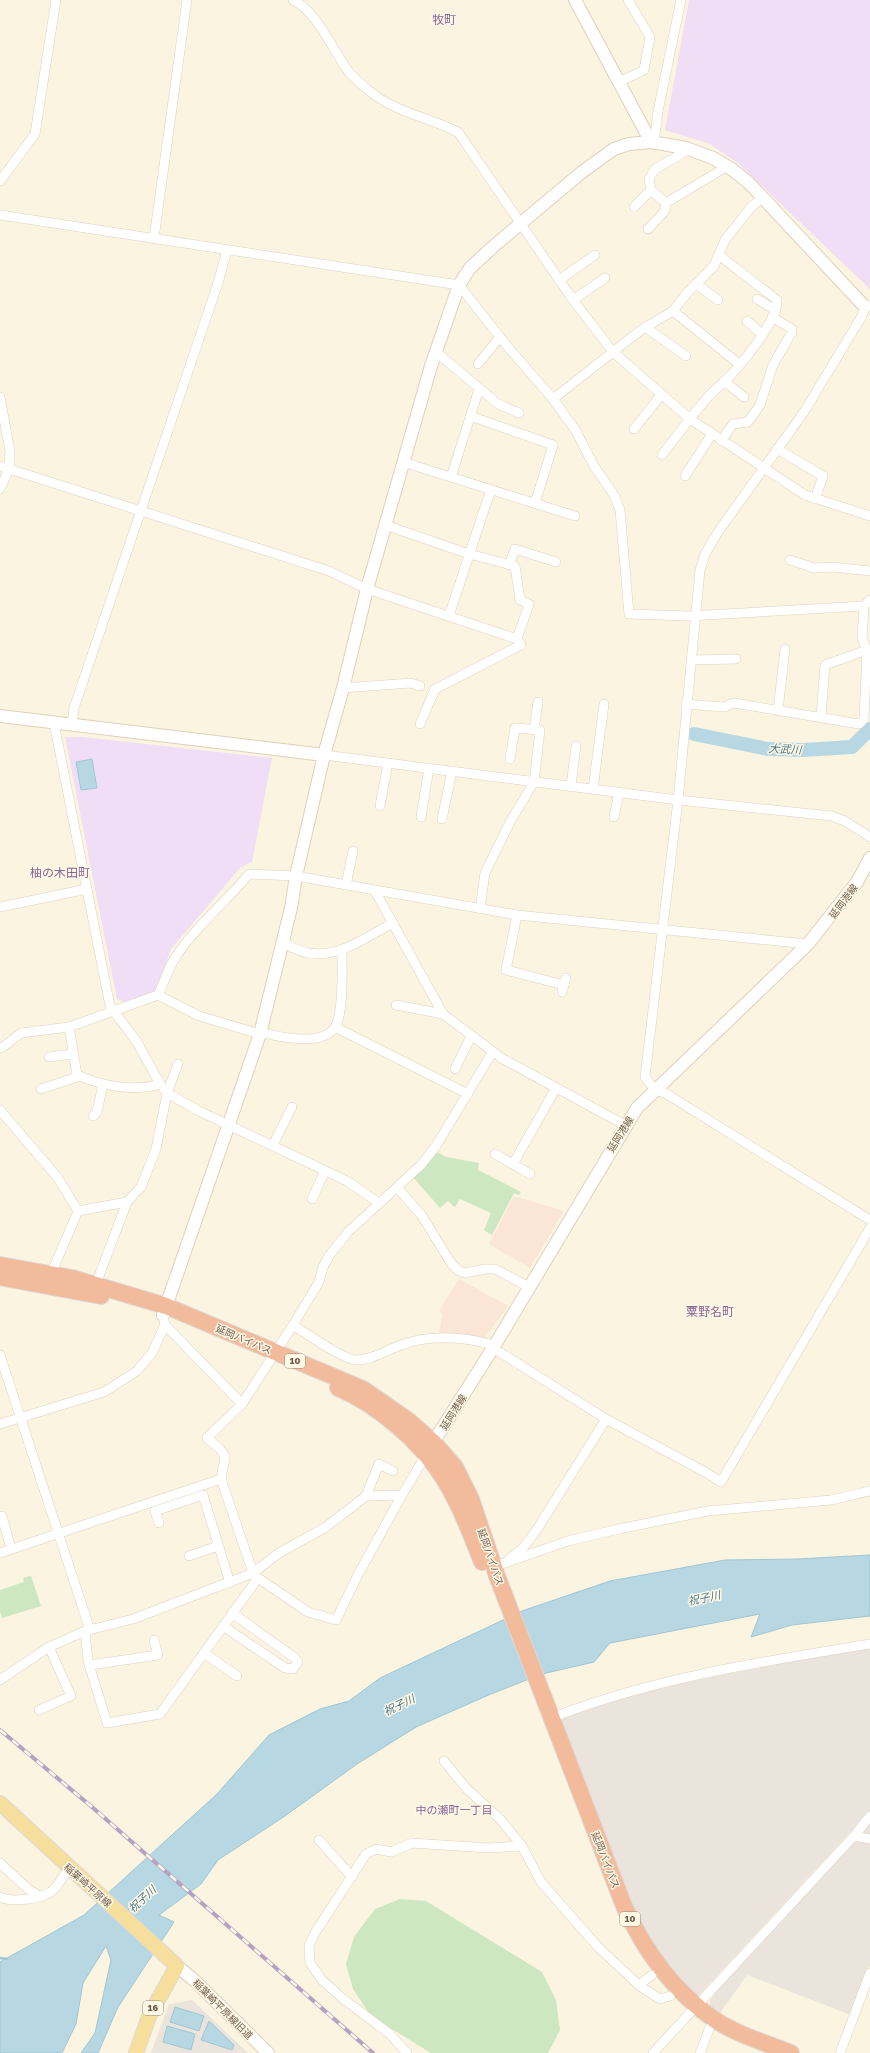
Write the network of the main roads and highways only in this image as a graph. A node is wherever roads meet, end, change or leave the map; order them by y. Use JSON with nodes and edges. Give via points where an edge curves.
{"nodes":[{"id":1,"x":1,"y":1267,"type":"edge"},
{"id":2,"x":165,"y":1315,"type":"junction"},
{"id":3,"x":551,"y":1717,"type":"junction"},
{"id":4,"x":0,"y":1803,"type":"edge"},
{"id":5,"x":693,"y":2009,"type":"junction"},
{"id":6,"x":136,"y":2053,"type":"edge"},
{"id":7,"x":764,"y":2053,"type":"edge"},
{"id":8,"x":791,"y":2053,"type":"edge"}],
"edges":[{"from":1,"to":2,"type":"highway","name":"延岡バイパス","number":"10"},
{"from":1,"to":2,"type":"highway","name":"延岡バイパス","number":"10","via":[[96,1284]]},
{"from":2,"to":3,"type":"highway","name":"延岡バイパス","number":"10","via":[[273,1356],[342,1390],[370,1406],[430,1449],[494,1571]]},
{"from":3,"to":5,"type":"highway","name":"延岡バイパス","number":"10","via":[[633,1926],[649,1953]]},
{"from":3,"to":5,"type":"highway","name":"延岡バイパス","number":"10","via":[[622,1925],[652,1975],[670,1996]]},
{"from":4,"to":6,"type":"main road","name":"稲葉崎平原線","number":"16","via":[[177,1966],[150,2014]]},
{"from":5,"to":7,"type":"highway","name":"延岡バイパス","number":"10","via":[[710,2027]]},
{"from":5,"to":8,"type":"highway","name":"延岡バイパス","number":"10","via":[[735,2031]]}]}
